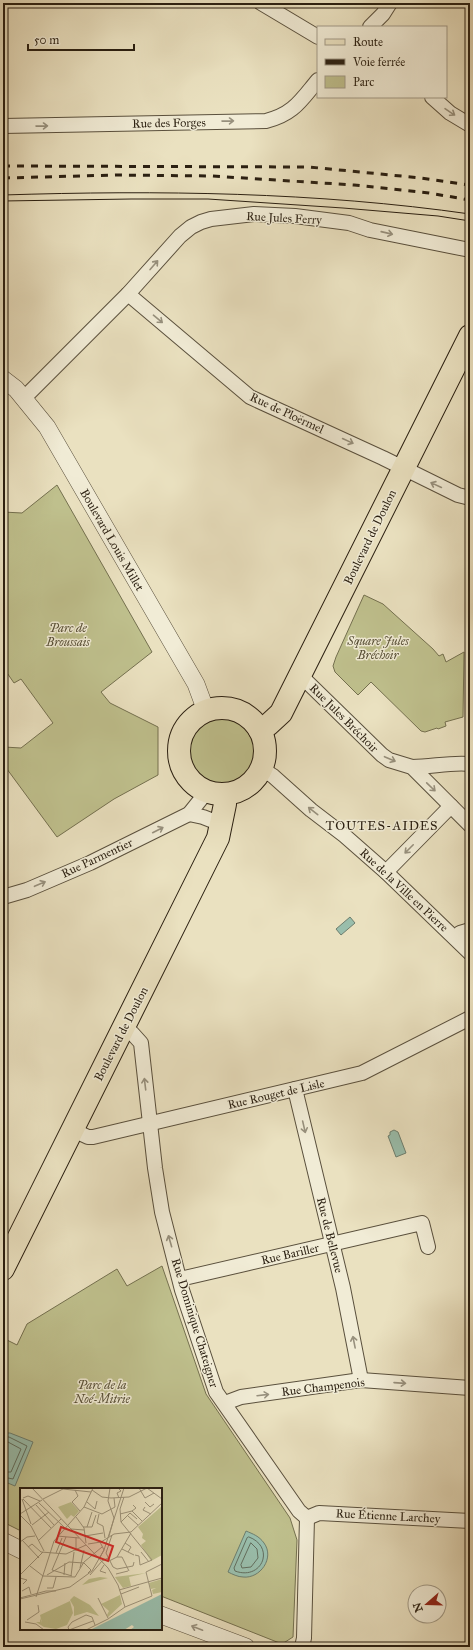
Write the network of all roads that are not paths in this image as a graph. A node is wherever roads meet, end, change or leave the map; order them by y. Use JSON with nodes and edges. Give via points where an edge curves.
{"nodes":[{"id":1,"x":261,"y":3,"type":"edge"},
{"id":2,"x":386,"y":15,"type":"edge"},
{"id":3,"x":371,"y":26,"type":"edge"},
{"id":4,"x":317,"y":36,"type":"edge"},
{"id":5,"x":317,"y":81,"type":"edge"},
{"id":6,"x":433,"y":98,"type":"edge"},
{"id":7,"x":470,"y":125,"type":"edge"},
{"id":8,"x":3,"y":126,"type":"edge"},
{"id":9,"x":470,"y":250,"type":"edge"},
{"id":10,"x":128,"y":294,"type":"junction"},
{"id":11,"x":470,"y":336,"type":"edge"},
{"id":12,"x":3,"y":379,"type":"edge"},
{"id":13,"x":24,"y":398,"type":"junction"},
{"id":14,"x":403,"y":468,"type":"junction"},
{"id":15,"x":470,"y":498,"type":"edge"},
{"id":16,"x":300,"y":675,"type":"junction"},
{"id":17,"x":206,"y":711,"type":"junction"},
{"id":18,"x":259,"y":729,"type":"junction"},
{"id":19,"x":470,"y":764,"type":"edge"},
{"id":20,"x":412,"y":767,"type":"junction"},
{"id":21,"x":262,"y":769,"type":"junction"},
{"id":22,"x":203,"y":790,"type":"junction"},
{"id":23,"x":225,"y":795,"type":"junction"},
{"id":24,"x":452,"y":806,"type":"junction"},
{"id":25,"x":189,"y":814,"type":"junction"},
{"id":26,"x":221,"y":824,"type":"junction"},
{"id":27,"x":470,"y":825,"type":"edge"},
{"id":28,"x":386,"y":872,"type":"junction"},
{"id":29,"x":3,"y":897,"type":"edge"},
{"id":30,"x":470,"y":953,"type":"edge"},
{"id":31,"x":470,"y":1018,"type":"edge"},
{"id":32,"x":123,"y":1029,"type":"junction"},
{"id":33,"x":295,"y":1089,"type":"junction"},
{"id":34,"x":150,"y":1122,"type":"junction"},
{"id":35,"x":73,"y":1130,"type":"junction"},
{"id":36,"x":332,"y":1245,"type":"junction"},
{"id":37,"x":428,"y":1247,"type":"dead end"},
{"id":38,"x":3,"y":1269,"type":"edge"},
{"id":39,"x":180,"y":1279,"type":"junction"},
{"id":40,"x":362,"y":1380,"type":"junction"},
{"id":41,"x":470,"y":1388,"type":"edge"},
{"id":42,"x":225,"y":1403,"type":"junction"},
{"id":43,"x":306,"y":1518,"type":"junction"},
{"id":44,"x":470,"y":1521,"type":"edge"},
{"id":45,"x":3,"y":1541,"type":"edge"},
{"id":46,"x":20,"y":1550,"type":"edge"},
{"id":47,"x":162,"y":1615,"type":"edge"},
{"id":48,"x":246,"y":1647,"type":"edge"},
{"id":49,"x":302,"y":1647,"type":"edge"}],
"edges":[{"from":1,"to":4,"type":"street"},
{"from":2,"to":3,"type":"street"},
{"from":8,"to":5,"type":"street","name":"Rue des Forges","one_way":true,"via":[[266,120],[280,117],[293,109]]},
{"from":6,"to":7,"type":"street","one_way":true,"via":[[450,113]]},
{"from":10,"to":9,"type":"street","name":"Rue Jules Ferry","one_way":true,"via":[[191,227],[211,219],[234,216],[295,216],[349,223]]},
{"from":10,"to":13,"type":"street","name":"Rue Jules Ferry"},
{"from":10,"to":14,"type":"street","name":"Rue de Ploërmel","one_way":true,"via":[[250,397]]},
{"from":11,"to":14,"type":"main road","name":"Boulevard de Doulon"},
{"from":12,"to":13,"type":"street","name":"Boulevard Louis Millet"},
{"from":13,"to":17,"type":"street","name":"Boulevard Louis Millet","via":[[47,427],[196,684]]},
{"from":15,"to":14,"type":"street","name":"Rue de Ploërmel","one_way":true,"via":[[458,495]]},
{"from":14,"to":16,"type":"main road","name":"Boulevard de Doulon"},
{"from":16,"to":18,"type":"main road","name":"Boulevard de Doulon","via":[[281,712],[268,725]]},
{"from":16,"to":20,"type":"street","name":"Rue Jules Bréchoir","one_way":true,"via":[[382,755]]},
{"from":17,"to":18,"type":"main road","via":[[221,708],[236,710],[249,718]]},
{"from":17,"to":22,"type":"main road","via":[[194,718],[184,730],[179,744],[185,774]]},
{"from":18,"to":21,"type":"main road","via":[[265,745]]},
{"from":19,"to":20,"type":"street","via":[[456,762]]},
{"from":20,"to":24,"type":"street","one_way":true},
{"from":21,"to":23,"type":"main road","via":[[250,785],[238,792]]},
{"from":28,"to":21,"type":"street","name":"Rue de la Ville en Pierre","one_way":true},
{"from":22,"to":23,"type":"main road"},
{"from":22,"to":25,"type":"street","name":"Rue Parmentier","via":[[201,799]]},
{"from":23,"to":26,"type":"main road","name":"Boulevard de Doulon"},
{"from":24,"to":27,"type":"street"},
{"from":24,"to":28,"type":"street","one_way":true},
{"from":25,"to":26,"type":"street"},
{"from":29,"to":25,"type":"street","name":"Rue Parmentier","one_way":true,"via":[[27,890],[90,863]]},
{"from":26,"to":32,"type":"main road","name":"Boulevard de Doulon","via":[[218,838]]},
{"from":28,"to":30,"type":"street","name":"Rue de la Ville en Pierre"},
{"from":31,"to":33,"type":"street","name":"Rue Rouget de Lisle","via":[[362,1074]]},
{"from":34,"to":32,"type":"street","name":"Rue Dominique Chateigner","one_way":true,"via":[[140,1043],[132,1033]]},
{"from":32,"to":35,"type":"main road","name":"Boulevard de Doulon"},
{"from":33,"to":34,"type":"street","name":"Rue Rouget de Lisle"},
{"from":33,"to":36,"type":"street","name":"Rue de Bellevue","one_way":true},
{"from":34,"to":35,"type":"street","name":"Rue Rouget de Lisle","via":[[93,1137]]},
{"from":39,"to":34,"type":"street","name":"Rue Dominique Chateigner","one_way":true,"via":[[162,1212]]},
{"from":35,"to":38,"type":"main road","name":"Boulevard de Doulon"},
{"from":36,"to":37,"type":"street","name":"Rue Bariller","via":[[422,1223]]},
{"from":36,"to":39,"type":"street","name":"Rue Bariller"},
{"from":40,"to":36,"type":"street","name":"Rue de Bellevue","one_way":true},
{"from":39,"to":42,"type":"street","name":"Rue Dominique Chateigner","via":[[216,1392]]},
{"from":40,"to":41,"type":"street","name":"Rue Champenois","one_way":true},
{"from":42,"to":40,"type":"street","name":"Rue Champenois","one_way":true,"via":[[241,1397]]},
{"from":42,"to":43,"type":"street","name":"Rue Dominique Chateigner"},
{"from":43,"to":44,"type":"street","name":"Rue Étienne Larchey","via":[[319,1513]]},
{"from":43,"to":49,"type":"street"},
{"from":45,"to":46,"type":"street"},
{"from":48,"to":47,"type":"street","one_way":true}]}
